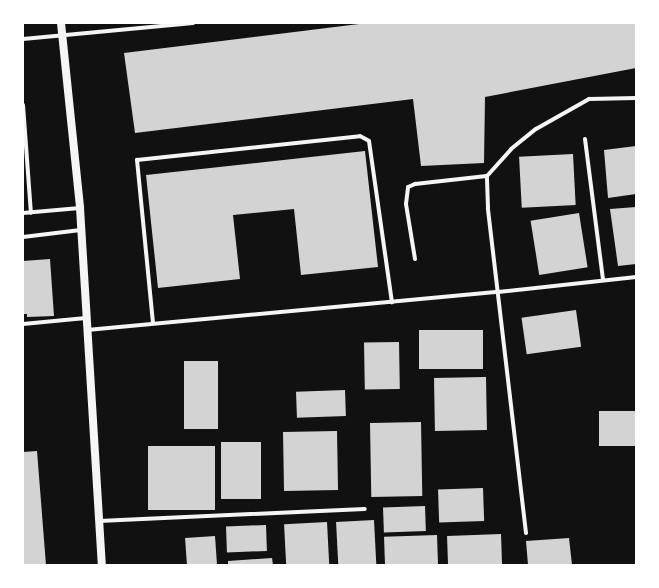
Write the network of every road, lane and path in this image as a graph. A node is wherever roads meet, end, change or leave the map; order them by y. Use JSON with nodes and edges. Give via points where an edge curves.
{"nodes":[{"id":1,"x":60,"y":23,"type":"edge"},
{"id":2,"x":193,"y":23,"type":"edge"},
{"id":3,"x":62,"y":35,"type":"junction"},
{"id":4,"x":23,"y":39,"type":"edge"},
{"id":5,"x":636,"y":98,"type":"edge"},
{"id":6,"x":23,"y":105,"type":"edge"},
{"id":7,"x":585,"y":139,"type":"dead end"},
{"id":8,"x":486,"y":176,"type":"junction"},
{"id":9,"x":80,"y":208,"type":"junction"},
{"id":10,"x":31,"y":213,"type":"junction"},
{"id":11,"x":23,"y":214,"type":"edge"},
{"id":12,"x":81,"y":230,"type":"junction"},
{"id":13,"x":23,"y":236,"type":"edge"},
{"id":14,"x":415,"y":259,"type":"dead end"},
{"id":15,"x":636,"y":277,"type":"edge"},
{"id":16,"x":603,"y":280,"type":"junction"},
{"id":17,"x":498,"y":292,"type":"junction"},
{"id":18,"x":392,"y":302,"type":"junction"},
{"id":19,"x":86,"y":318,"type":"junction"},
{"id":20,"x":153,"y":323,"type":"junction"},
{"id":21,"x":23,"y":324,"type":"edge"},
{"id":22,"x":86,"y":330,"type":"junction"},
{"id":23,"x":364,"y":509,"type":"dead end"},
{"id":24,"x":98,"y":521,"type":"junction"},
{"id":25,"x":526,"y":533,"type":"dead end"},
{"id":26,"x":102,"y":565,"type":"edge"}],
"edges":[{"from":1,"to":3,"type":"main road"},
{"from":2,"to":3,"type":"street"},
{"from":3,"to":4,"type":"street"},
{"from":3,"to":9,"type":"main road"},
{"from":5,"to":8,"type":"street","via":[[589,99],[536,129],[511,149]]},
{"from":6,"to":10,"type":"street"},
{"from":7,"to":16,"type":"street"},
{"from":8,"to":14,"type":"street","via":[[408,187],[406,204]]},
{"from":8,"to":17,"type":"street"},
{"from":9,"to":10,"type":"street"},
{"from":9,"to":12,"type":"main road"},
{"from":10,"to":11,"type":"street"},
{"from":12,"to":13,"type":"street"},
{"from":12,"to":19,"type":"main road"},
{"from":15,"to":16,"type":"street"},
{"from":16,"to":17,"type":"street"},
{"from":17,"to":18,"type":"street"},
{"from":17,"to":25,"type":"street"},
{"from":18,"to":20,"type":"street"},
{"from":18,"to":20,"type":"street","via":[[369,141],[360,136],[136,160]]},
{"from":19,"to":21,"type":"street"},
{"from":19,"to":22,"type":"main road"},
{"from":20,"to":22,"type":"street"},
{"from":22,"to":24,"type":"main road"},
{"from":23,"to":24,"type":"street"},
{"from":24,"to":26,"type":"main road"}]}
